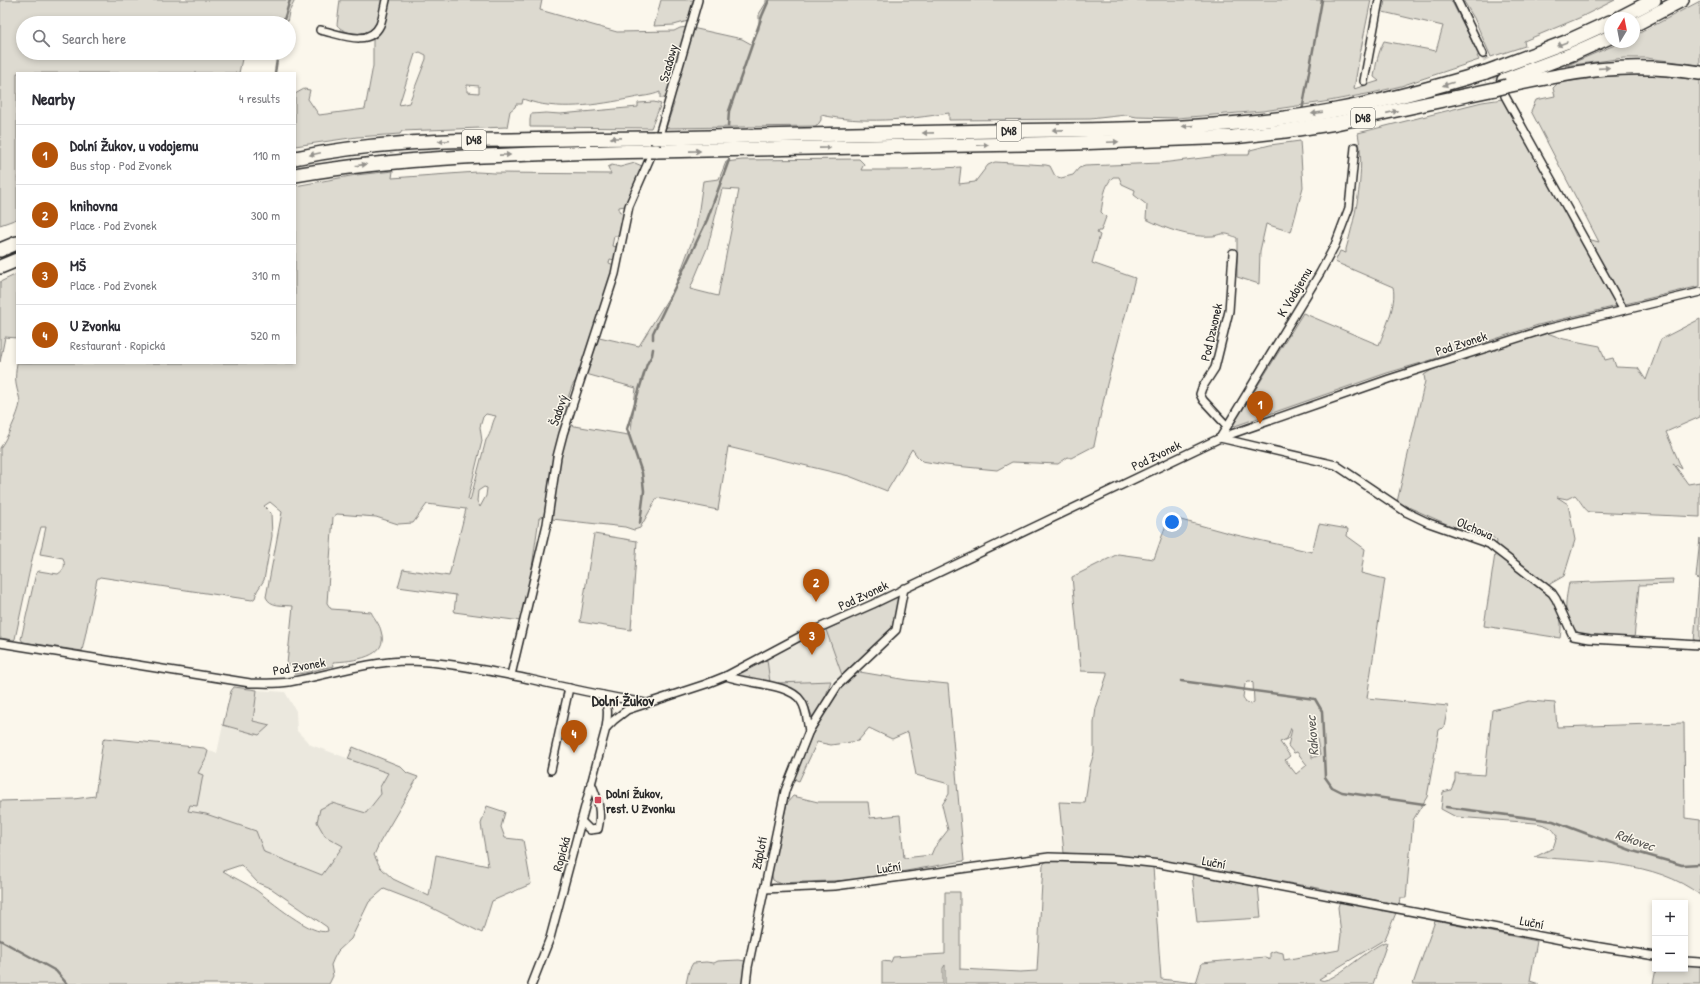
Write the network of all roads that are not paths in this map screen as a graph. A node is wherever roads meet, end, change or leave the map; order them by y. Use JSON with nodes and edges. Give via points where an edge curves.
{"nodes":[{"id":1,"x":386,"y":0,"type":"edge"},
{"id":2,"x":698,"y":0,"type":"edge"},
{"id":3,"x":1379,"y":0,"type":"edge"},
{"id":4,"x":1457,"y":0,"type":"edge"},
{"id":5,"x":1654,"y":0,"type":"edge"},
{"id":6,"x":1682,"y":0,"type":"edge"},
{"id":7,"x":1631,"y":12,"type":"edge"},
{"id":8,"x":1640,"y":22,"type":"edge"},
{"id":9,"x":1604,"y":25,"type":"edge"},
{"id":10,"x":320,"y":30,"type":"dead end"},
{"id":11,"x":1604,"y":40,"type":"edge"},
{"id":12,"x":1483,"y":54,"type":"tunnel mouth"},
{"id":13,"x":1700,"y":73,"type":"edge"},
{"id":14,"x":1364,"y":81,"type":"dead end"},
{"id":15,"x":1501,"y":87,"type":"junction"},
{"id":16,"x":659,"y":136,"type":"junction"},
{"id":17,"x":1355,"y":147,"type":"dead end"},
{"id":18,"x":652,"y":154,"type":"junction"},
{"id":19,"x":296,"y":158,"type":"edge"},
{"id":20,"x":296,"y":175,"type":"edge"},
{"id":21,"x":16,"y":243,"type":"edge"},
{"id":22,"x":0,"y":250,"type":"edge"},
{"id":23,"x":1233,"y":253,"type":"dead end"},
{"id":24,"x":16,"y":260,"type":"edge"},
{"id":25,"x":0,"y":267,"type":"edge"},
{"id":26,"x":1700,"y":292,"type":"edge"},
{"id":27,"x":1624,"y":309,"type":"junction"},
{"id":28,"x":1227,"y":426,"type":"junction"},
{"id":29,"x":1220,"y":438,"type":"junction"},
{"id":30,"x":904,"y":588,"type":"junction"},
{"id":31,"x":0,"y":643,"type":"edge"},
{"id":32,"x":1700,"y":645,"type":"edge"},
{"id":33,"x":511,"y":675,"type":"junction"},
{"id":34,"x":726,"y":676,"type":"junction"},
{"id":35,"x":569,"y":688,"type":"junction"},
{"id":36,"x":602,"y":695,"type":"junction"},
{"id":37,"x":646,"y":704,"type":"junction"},
{"id":38,"x":606,"y":728,"type":"junction"},
{"id":39,"x":809,"y":731,"type":"junction"},
{"id":40,"x":551,"y":770,"type":"dead end"},
{"id":41,"x":591,"y":783,"type":"junction"},
{"id":42,"x":582,"y":822,"type":"junction"},
{"id":43,"x":764,"y":889,"type":"junction"},
{"id":44,"x":1652,"y":956,"type":"edge"},
{"id":45,"x":1688,"y":961,"type":"edge"},
{"id":46,"x":1700,"y":962,"type":"edge"},
{"id":47,"x":532,"y":984,"type":"edge"},
{"id":48,"x":746,"y":984,"type":"edge"}],
"edges":[{"from":1,"to":10,"type":"street","via":[[381,23],[373,35],[357,38]]},
{"from":2,"to":16,"type":"street","name":"Szadowy"},
{"from":3,"to":14,"type":"street"},
{"from":4,"to":12,"type":"street"},
{"from":5,"to":7,"type":"highway"},
{"from":6,"to":8,"type":"highway"},
{"from":9,"to":16,"type":"highway","number":"D48","one_way":true,"via":[[1491,70],[1437,87],[1327,112],[1231,123],[1074,130]]},
{"from":11,"to":15,"type":"highway","number":"D48"},
{"from":15,"to":13,"type":"highway","one_way":true,"via":[[1566,73],[1625,67],[1654,67]]},
{"from":18,"to":15,"type":"highway","number":"D48","one_way":true,"via":[[1225,137],[1336,123]]},
{"from":15,"to":27,"type":"street"},
{"from":16,"to":19,"type":"highway","number":"D48","one_way":true,"via":[[417,143],[340,150]]},
{"from":17,"to":28,"type":"street","name":"K Vodojemu","via":[[1349,208],[1335,245]]},
{"from":20,"to":18,"type":"highway","number":"D48","one_way":true,"via":[[426,158]]},
{"from":18,"to":33,"type":"street","name":"Šadový","via":[[629,206],[615,274],[557,456],[547,524]]},
{"from":21,"to":22,"type":"highway"},
{"from":23,"to":28,"type":"street","name":"Pod Dzwonek","via":[[1229,311],[1215,368],[1200,394]]},
{"from":24,"to":25,"type":"highway"},
{"from":26,"to":27,"type":"street","name":"Pod Zvonek"},
{"from":27,"to":29,"type":"street","name":"Pod Zvonek","via":[[1546,329],[1390,379]]},
{"from":28,"to":29,"type":"street","name":"K Vodojemu"},
{"from":29,"to":30,"type":"street","name":"Pod Zvonek"},
{"from":29,"to":32,"type":"street","name":"Olchowa","via":[[1336,464],[1406,512],[1489,544],[1552,593],[1573,636]]},
{"from":30,"to":34,"type":"street","name":"Pod Zvonek","via":[[803,635]]},
{"from":30,"to":39,"type":"street","name":"Záplotí","via":[[896,630],[838,685]]},
{"from":31,"to":33,"type":"street","name":"Pod Zvonek","via":[[250,683],[289,682],[353,667],[408,661],[457,665]]},
{"from":33,"to":35,"type":"street","name":"Pod Zvonek"},
{"from":34,"to":37,"type":"street","name":"Pod Zvonek"},
{"from":34,"to":39,"type":"street","name":"Záplotí","via":[[795,694],[806,710]]},
{"from":35,"to":36,"type":"street","name":"Pod Zvonek"},
{"from":35,"to":40,"type":"street"},
{"from":36,"to":37,"type":"street","name":"Pod Zvonek"},
{"from":36,"to":38,"type":"street","via":[[608,712]]},
{"from":37,"to":38,"type":"street","name":"Pod Zvonek","via":[[627,710]]},
{"from":38,"to":41,"type":"street","name":"Ropická"},
{"from":39,"to":43,"type":"street","name":"Záplotí","via":[[785,791]]},
{"from":41,"to":42,"type":"street","name":"Ropická"},
{"from":41,"to":42,"type":"street","via":[[598,800],[601,819],[598,829],[590,830]]},
{"from":42,"to":47,"type":"street","name":"Ropická","via":[[550,938]]},
{"from":43,"to":44,"type":"street","name":"Luční","via":[[835,886],[1049,857],[1114,859],[1239,878]]},
{"from":43,"to":48,"type":"street","name":"Záplotí"},
{"from":45,"to":46,"type":"street"}]}
